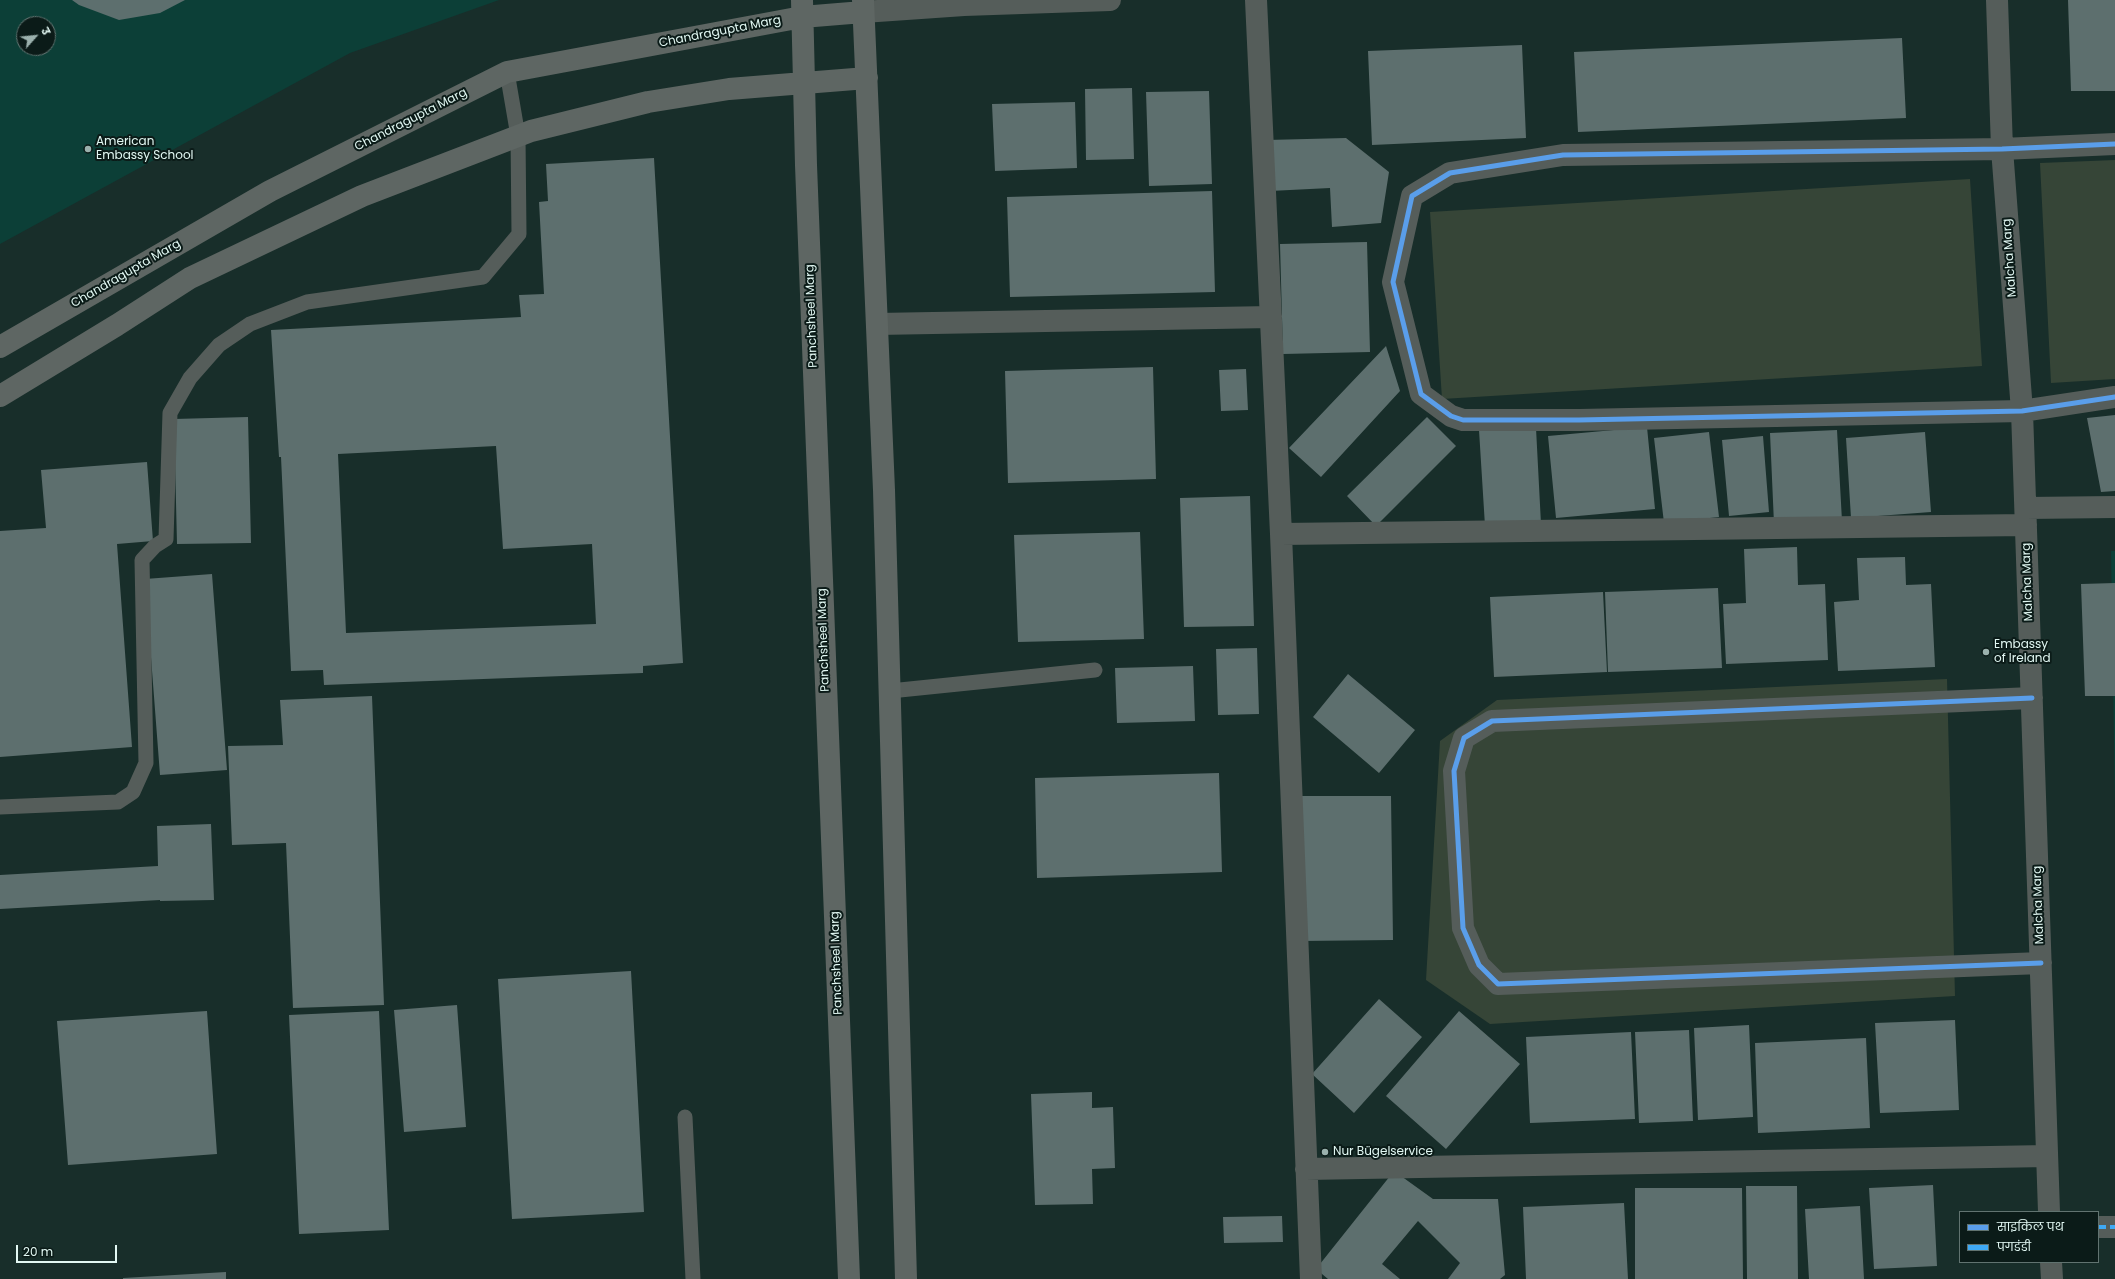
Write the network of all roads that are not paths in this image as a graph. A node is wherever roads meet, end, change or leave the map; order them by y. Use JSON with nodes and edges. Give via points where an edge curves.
{"nodes":[{"id":1,"x":1110,"y":0,"type":"edge"},
{"id":2,"x":1256,"y":0,"type":"edge"},
{"id":3,"x":1997,"y":0,"type":"edge"},
{"id":4,"x":863,"y":6,"type":"edge"},
{"id":5,"x":802,"y":8,"type":"edge"},
{"id":6,"x":507,"y":72,"type":"junction"},
{"id":7,"x":867,"y":78,"type":"junction"},
{"id":8,"x":803,"y":82,"type":"junction"},
{"id":9,"x":518,"y":136,"type":"junction"},
{"id":10,"x":2115,"y":144,"type":"edge"},
{"id":11,"x":2002,"y":149,"type":"junction"},
{"id":12,"x":1271,"y":317,"type":"junction"},
{"id":13,"x":877,"y":324,"type":"junction"},
{"id":14,"x":0,"y":347,"type":"edge"},
{"id":15,"x":0,"y":396,"type":"edge"},
{"id":16,"x":2115,"y":397,"type":"edge"},
{"id":17,"x":2022,"y":411,"type":"junction"},
{"id":18,"x":2115,"y":507,"type":"edge"},
{"id":19,"x":2026,"y":516,"type":"junction"},
{"id":20,"x":1281,"y":534,"type":"junction"},
{"id":21,"x":1095,"y":670,"type":"dead end"},
{"id":22,"x":890,"y":691,"type":"junction"},
{"id":23,"x":2032,"y":698,"type":"junction"},
{"id":24,"x":0,"y":807,"type":"edge"},
{"id":25,"x":2041,"y":963,"type":"junction"},
{"id":26,"x":684,"y":1117,"type":"dead end"},
{"id":27,"x":2047,"y":1156,"type":"junction"},
{"id":28,"x":1306,"y":1169,"type":"junction"},
{"id":29,"x":2049,"y":1211,"type":"edge"},
{"id":30,"x":2115,"y":1226,"type":"edge"},
{"id":31,"x":2099,"y":1227,"type":"edge"},
{"id":32,"x":2051,"y":1263,"type":"edge"},
{"id":33,"x":693,"y":1279,"type":"edge"},
{"id":34,"x":849,"y":1279,"type":"edge"},
{"id":35,"x":906,"y":1279,"type":"edge"},
{"id":36,"x":1311,"y":1279,"type":"edge"},
{"id":37,"x":2052,"y":1279,"type":"edge"}],
"edges":[{"from":1,"to":4,"type":"street"},
{"from":2,"to":12,"type":"street"},
{"from":3,"to":11,"type":"street","name":"Malcha Marg"},
{"from":4,"to":5,"type":"main road","name":"Chandragupta Marg"},
{"from":4,"to":7,"type":"main road"},
{"from":5,"to":6,"type":"main road","name":"Chandragupta Marg"},
{"from":5,"to":8,"type":"main road","name":"Panchsheel Marg"},
{"from":6,"to":9,"type":"lane"},
{"from":6,"to":14,"type":"main road","name":"Chandragupta Marg","via":[[270,191]]},
{"from":7,"to":8,"type":"main road"},
{"from":7,"to":13,"type":"main road"},
{"from":8,"to":9,"type":"main road","via":[[648,102]]},
{"from":8,"to":34,"type":"main road","name":"Panchsheel Marg"},
{"from":9,"to":15,"type":"main road","via":[[362,196],[190,278]]},
{"from":9,"to":24,"type":"lane","via":[[519,234],[483,277],[307,302],[250,324],[219,346],[190,378],[170,413],[166,539],[142,560],[146,763],[133,792],[118,802]]},
{"from":10,"to":11,"type":"street"},
{"from":11,"to":17,"type":"street","name":"Malcha Marg"},
{"from":11,"to":17,"type":"street","via":[[1563,155],[1450,174],[1412,196],[1394,282],[1421,394],[1451,416],[1463,420]]},
{"from":12,"to":13,"type":"street"},
{"from":12,"to":20,"type":"street"},
{"from":13,"to":22,"type":"main road"},
{"from":16,"to":17,"type":"street"},
{"from":17,"to":19,"type":"street","name":"Malcha Marg"},
{"from":18,"to":19,"type":"street"},
{"from":19,"to":20,"type":"street"},
{"from":19,"to":23,"type":"street","name":"Malcha Marg"},
{"from":20,"to":28,"type":"street"},
{"from":21,"to":22,"type":"lane"},
{"from":22,"to":35,"type":"main road"},
{"from":23,"to":25,"type":"street","name":"Malcha Marg"},
{"from":23,"to":25,"type":"street","via":[[1492,721],[1464,738],[1454,771],[1463,928],[1479,965],[1498,984]]},
{"from":25,"to":27,"type":"street","name":"Malcha Marg"},
{"from":26,"to":33,"type":"lane"},
{"from":27,"to":28,"type":"street"},
{"from":27,"to":29,"type":"street","name":"Malcha Marg"},
{"from":28,"to":36,"type":"street"},
{"from":30,"to":31,"type":"street"},
{"from":32,"to":37,"type":"street"}]}
